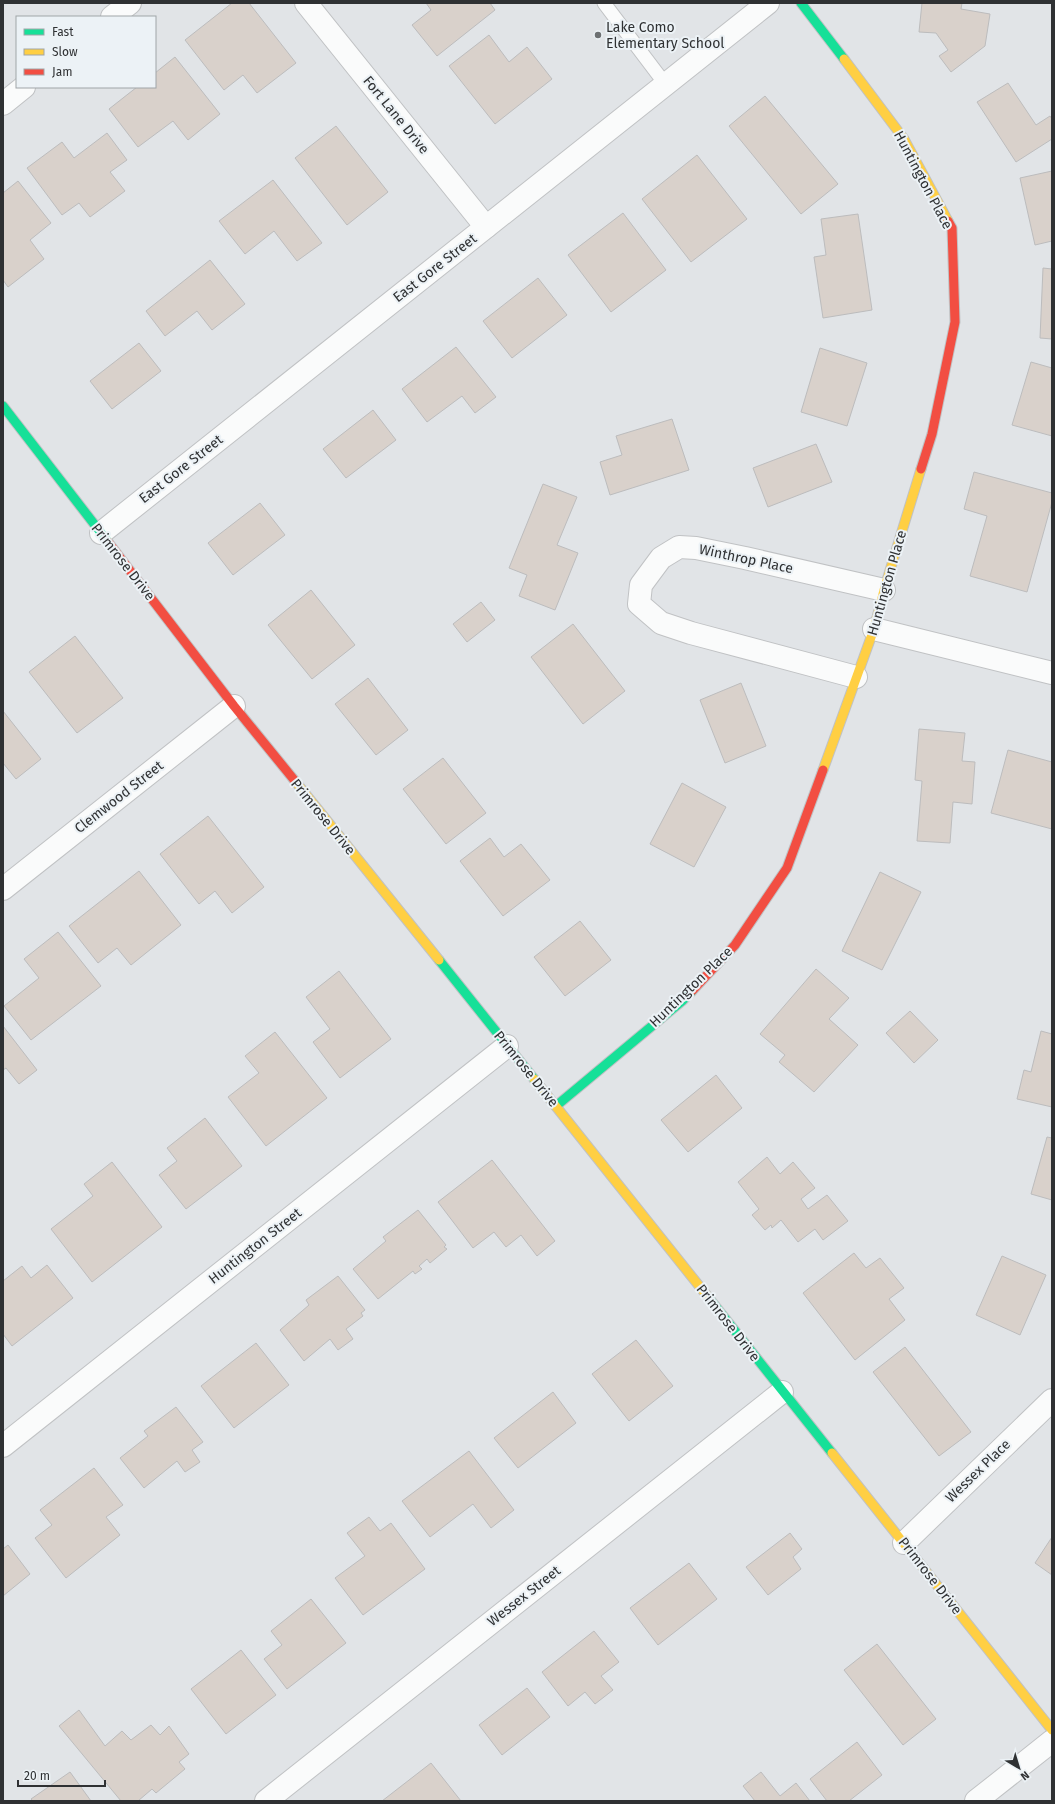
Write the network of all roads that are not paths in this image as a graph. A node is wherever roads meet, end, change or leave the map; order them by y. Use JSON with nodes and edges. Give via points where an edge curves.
{"nodes":[{"id":1,"x":130,"y":3,"type":"edge"},
{"id":2,"x":306,"y":3,"type":"edge"},
{"id":3,"x":604,"y":3,"type":"edge"},
{"id":4,"x":768,"y":3,"type":"edge"},
{"id":5,"x":801,"y":3,"type":"edge"},
{"id":6,"x":113,"y":16,"type":"edge"},
{"id":7,"x":666,"y":85,"type":"junction"},
{"id":8,"x":23,"y":88,"type":"edge"},
{"id":9,"x":3,"y":104,"type":"edge"},
{"id":10,"x":486,"y":227,"type":"junction"},
{"id":11,"x":3,"y":406,"type":"edge"},
{"id":12,"x":101,"y":533,"type":"junction"},
{"id":13,"x":884,"y":590,"type":"junction"},
{"id":14,"x":874,"y":629,"type":"junction"},
{"id":15,"x":1052,"y":673,"type":"edge"},
{"id":16,"x":856,"y":677,"type":"junction"},
{"id":17,"x":234,"y":706,"type":"junction"},
{"id":18,"x":3,"y":889,"type":"edge"},
{"id":19,"x":507,"y":1046,"type":"junction"},
{"id":20,"x":556,"y":1106,"type":"junction"},
{"id":21,"x":782,"y":1392,"type":"junction"},
{"id":22,"x":1052,"y":1400,"type":"edge"},
{"id":23,"x":3,"y":1446,"type":"edge"},
{"id":24,"x":904,"y":1543,"type":"junction"},
{"id":25,"x":1052,"y":1730,"type":"edge"},
{"id":26,"x":1052,"y":1741,"type":"edge"},
{"id":27,"x":266,"y":1801,"type":"edge"},
{"id":28,"x":976,"y":1801,"type":"edge"}],
"edges":[{"from":1,"to":6,"type":"street"},
{"from":2,"to":10,"type":"street","name":"Fort Lane Drive"},
{"from":3,"to":7,"type":"lane"},
{"from":4,"to":7,"type":"street","name":"East Gore Street"},
{"from":5,"to":13,"type":"street","name":"Huntington Place","via":[[904,139],[952,228],[955,322],[932,434]]},
{"from":7,"to":10,"type":"street","name":"East Gore Street"},
{"from":8,"to":9,"type":"street"},
{"from":10,"to":12,"type":"street","name":"East Gore Street"},
{"from":11,"to":12,"type":"street","name":"Primrose Drive"},
{"from":12,"to":17,"type":"street","name":"Primrose Drive"},
{"from":13,"to":14,"type":"street","name":"Huntington Place"},
{"from":13,"to":16,"type":"street","name":"Winthrop Place","via":[[745,558],[679,547],[661,558],[641,585],[638,604],[661,623]]},
{"from":14,"to":15,"type":"street"},
{"from":14,"to":16,"type":"street","name":"Huntington Place"},
{"from":16,"to":20,"type":"street","name":"Huntington Place","via":[[787,868],[735,945],[682,1001]]},
{"from":17,"to":18,"type":"street","name":"Clemwood Street"},
{"from":17,"to":19,"type":"street","name":"Primrose Drive"},
{"from":19,"to":20,"type":"street","name":"Primrose Drive"},
{"from":19,"to":23,"type":"street","name":"Huntington Street"},
{"from":20,"to":21,"type":"street","name":"Primrose Drive"},
{"from":21,"to":24,"type":"street","name":"Primrose Drive"},
{"from":21,"to":27,"type":"street","name":"Wessex Street"},
{"from":22,"to":24,"type":"street","name":"Wessex Place"},
{"from":24,"to":25,"type":"street","name":"Primrose Drive"},
{"from":26,"to":28,"type":"street"}]}
